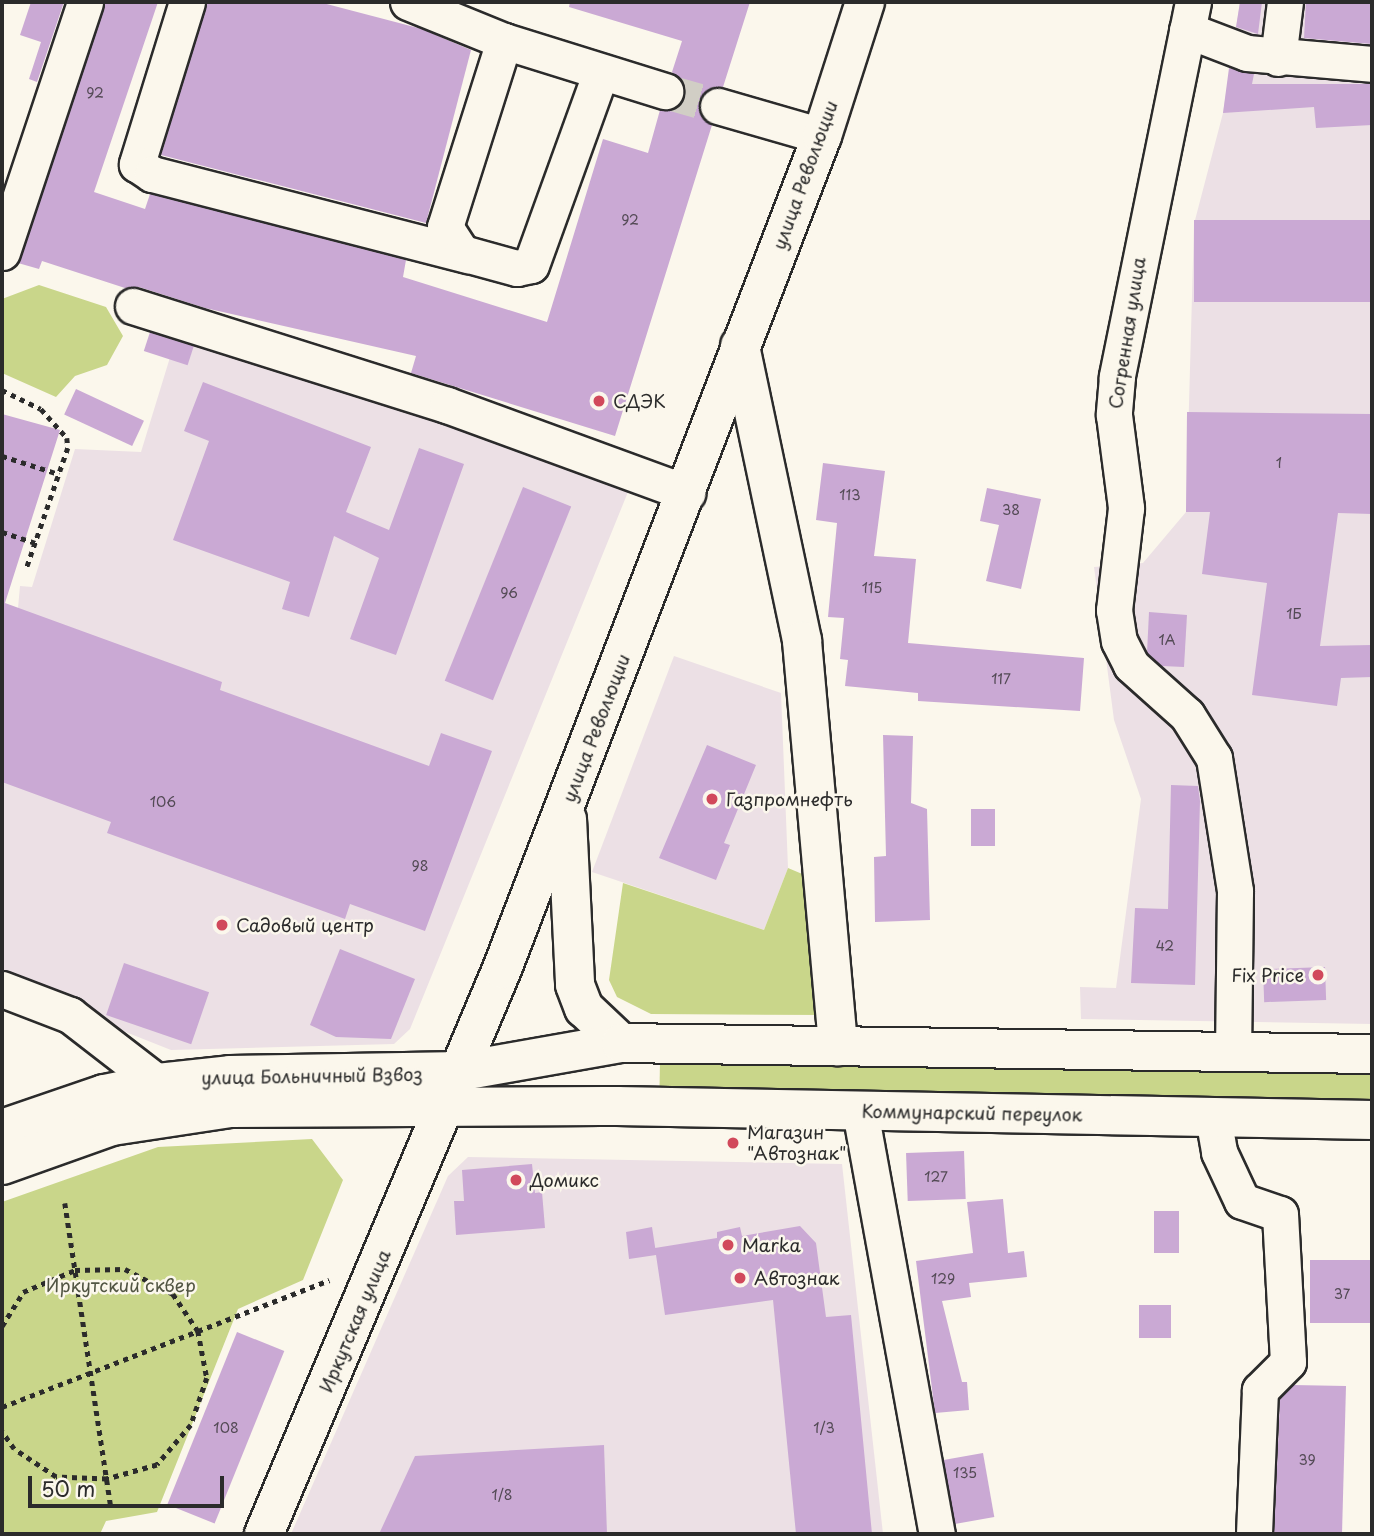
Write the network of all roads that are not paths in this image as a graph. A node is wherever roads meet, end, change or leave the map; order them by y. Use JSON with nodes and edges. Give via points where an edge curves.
{"nodes":[{"id":1,"x":85,"y":2,"type":"edge"},
{"id":2,"x":187,"y":2,"type":"edge"},
{"id":3,"x":408,"y":2,"type":"edge"},
{"id":4,"x":865,"y":2,"type":"edge"},
{"id":5,"x":1285,"y":2,"type":"edge"},
{"id":6,"x":1190,"y":16,"type":"edge"},
{"id":7,"x":504,"y":41,"type":"junction"},
{"id":8,"x":1278,"y":58,"type":"junction"},
{"id":9,"x":1372,"y":64,"type":"edge"},
{"id":10,"x":600,"y":74,"type":"junction"},
{"id":11,"x":665,"y":91,"type":"tunnel mouth"},
{"id":12,"x":718,"y":106,"type":"tunnel mouth"},
{"id":13,"x":822,"y":136,"type":"junction"},
{"id":14,"x":2,"y":251,"type":"edge"},
{"id":15,"x":468,"y":255,"type":"junction"},
{"id":16,"x":133,"y":306,"type":"dead end"},
{"id":17,"x":740,"y":346,"type":"junction"},
{"id":18,"x":687,"y":493,"type":"junction"},
{"id":19,"x":567,"y":803,"type":"junction"},
{"id":20,"x":2,"y":989,"type":"edge"},
{"id":21,"x":621,"y":1043,"type":"junction"},
{"id":22,"x":838,"y":1046,"type":"junction"},
{"id":23,"x":1233,"y":1051,"type":"junction"},
{"id":24,"x":1372,"y":1054,"type":"edge"},
{"id":25,"x":462,"y":1071,"type":"junction"},
{"id":26,"x":158,"y":1083,"type":"junction"},
{"id":27,"x":617,"y":1106,"type":"junction"},
{"id":28,"x":446,"y":1108,"type":"junction"},
{"id":29,"x":860,"y":1111,"type":"junction"},
{"id":30,"x":1213,"y":1117,"type":"junction"},
{"id":31,"x":1372,"y":1120,"type":"edge"},
{"id":32,"x":2,"y":1129,"type":"edge"},
{"id":33,"x":2,"y":1165,"type":"edge"},
{"id":34,"x":264,"y":1534,"type":"edge"},
{"id":35,"x":937,"y":1534,"type":"edge"},
{"id":36,"x":1254,"y":1534,"type":"edge"}],
"edges":[{"from":1,"to":14,"type":"street"},
{"from":2,"to":15,"type":"street","via":[[138,164],[152,174]]},
{"from":3,"to":7,"type":"street"},
{"from":4,"to":13,"type":"main road","name":"улица Революции"},
{"from":5,"to":8,"type":"street"},
{"from":6,"to":8,"type":"street","via":[[1230,49]]},
{"from":6,"to":23,"type":"street","name":"Согренная улица","via":[[1117,377],[1114,415],[1126,508],[1114,610],[1131,665],[1187,715],[1214,758],[1235,891]]},
{"from":7,"to":10,"type":"street"},
{"from":7,"to":15,"type":"street","via":[[445,228]]},
{"from":8,"to":9,"type":"street"},
{"from":10,"to":11,"type":"street"},
{"from":10,"to":15,"type":"street","via":[[531,265],[517,268]]},
{"from":12,"to":13,"type":"street"},
{"from":13,"to":17,"type":"main road","name":"улица Революции"},
{"from":16,"to":18,"type":"street","via":[[447,405]]},
{"from":17,"to":18,"type":"main road","name":"улица Революции"},
{"from":17,"to":22,"type":"main road","via":[[802,641]]},
{"from":18,"to":19,"type":"main road","name":"улица Революции"},
{"from":19,"to":21,"type":"main road","via":[[575,985],[584,1008]]},
{"from":19,"to":25,"type":"main road","name":"улица Революции"},
{"from":20,"to":26,"type":"street","via":[[70,1015]]},
{"from":21,"to":22,"type":"main road"},
{"from":21,"to":25,"type":"main road"},
{"from":21,"to":27,"type":"main road","via":[[591,1057],[581,1072],[585,1091]]},
{"from":22,"to":23,"type":"main road"},
{"from":23,"to":24,"type":"main road"},
{"from":25,"to":26,"type":"main road","name":"улица Больничный Взвоз","via":[[230,1075]]},
{"from":25,"to":28,"type":"main road","name":"улица Революции"},
{"from":26,"to":32,"type":"main road","name":"улица Больничный Взвоз","via":[[91,1098]]},
{"from":27,"to":28,"type":"main road","name":"Коммунарский переулок"},
{"from":27,"to":29,"type":"main road","name":"Коммунарский переулок"},
{"from":28,"to":33,"type":"main road","name":"улица Больничный Взвоз","via":[[231,1108],[173,1114],[40,1147]]},
{"from":28,"to":34,"type":"main road","name":"Иркутская улица"},
{"from":29,"to":30,"type":"main road","name":"Коммунарский переулок"},
{"from":29,"to":35,"type":"street"},
{"from":30,"to":31,"type":"main road","name":"Коммунарский переулок"},
{"from":30,"to":36,"type":"street","via":[[1219,1152],[1242,1201],[1280,1214],[1288,1362],[1260,1390]]}]}
